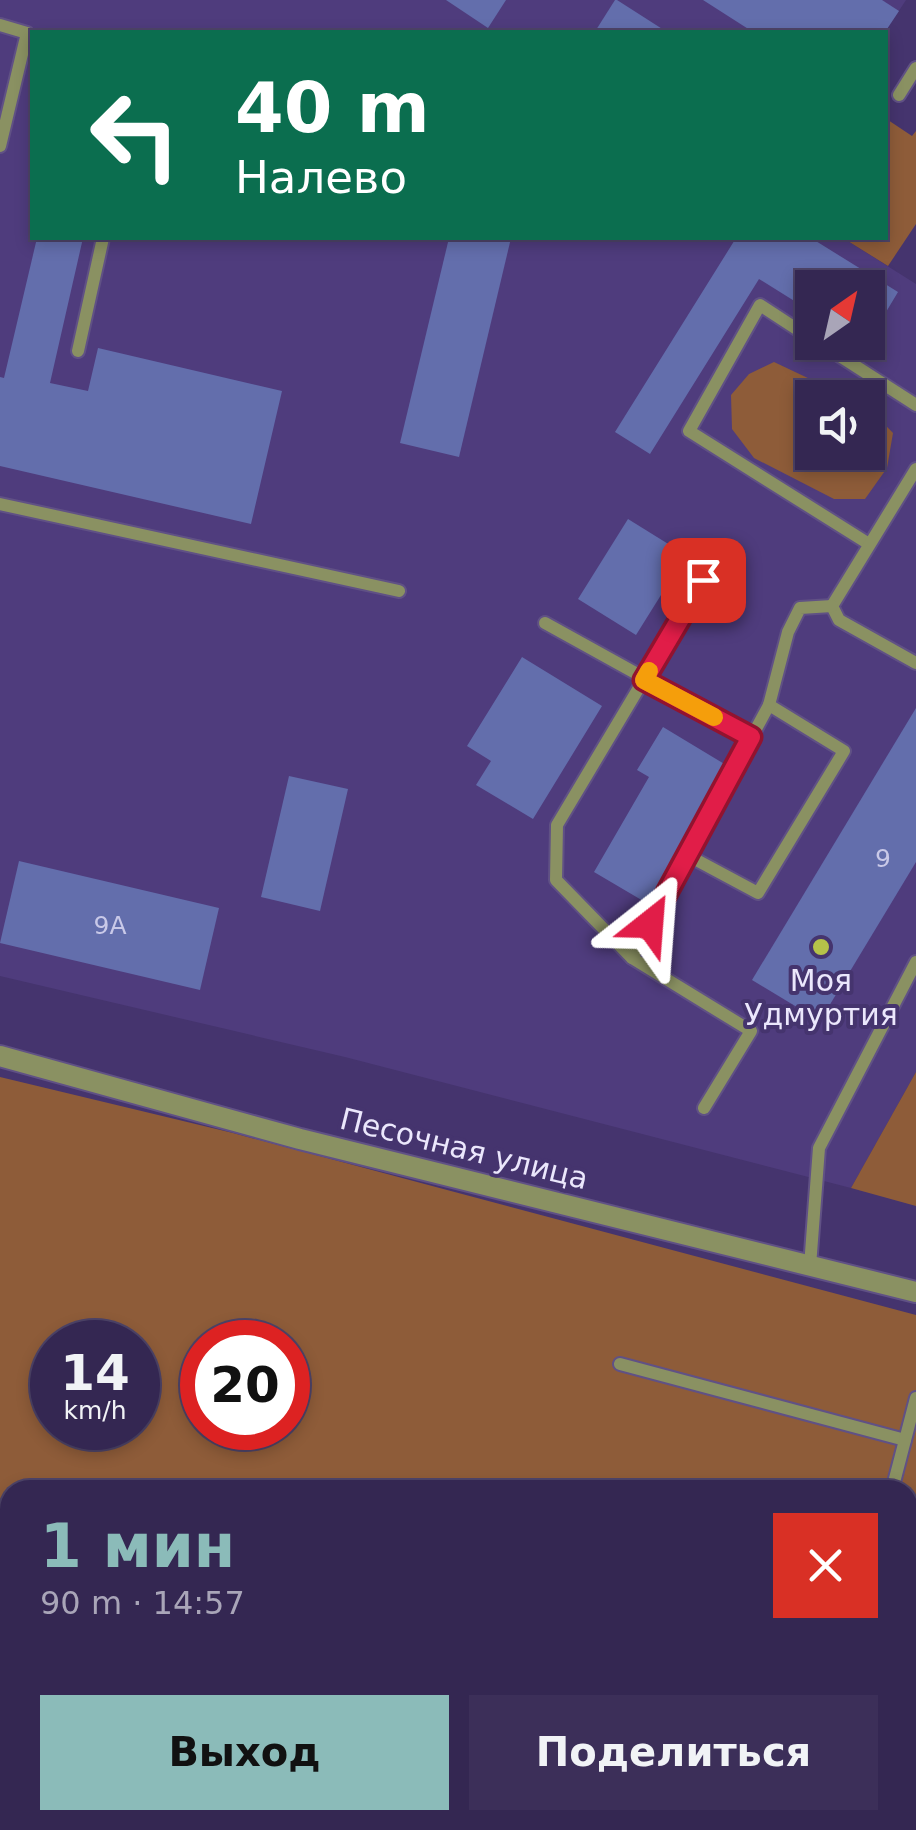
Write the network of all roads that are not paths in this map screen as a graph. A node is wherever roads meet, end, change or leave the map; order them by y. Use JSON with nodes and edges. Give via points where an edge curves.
{"nodes":[{"id":1,"x":0,"y":25,"type":"edge"},
{"id":2,"x":30,"y":34,"type":"edge"},
{"id":3,"x":916,"y":68,"type":"edge"},
{"id":4,"x":899,"y":95,"type":"dead end"},
{"id":5,"x":0,"y":146,"type":"edge"},
{"id":6,"x":103,"y":240,"type":"edge"},
{"id":7,"x":795,"y":328,"type":"edge"},
{"id":8,"x":78,"y":351,"type":"dead end"},
{"id":9,"x":845,"y":360,"type":"edge"},
{"id":10,"x":916,"y":405,"type":"edge"},
{"id":11,"x":916,"y":469,"type":"edge"},
{"id":12,"x":0,"y":504,"type":"edge"},
{"id":13,"x":869,"y":544,"type":"junction"},
{"id":14,"x":723,"y":547,"type":"dead end"},
{"id":15,"x":398,"y":592,"type":"dead end"},
{"id":16,"x":832,"y":606,"type":"junction"},
{"id":17,"x":545,"y":623,"type":"dead end"},
{"id":18,"x":916,"y":663,"type":"edge"},
{"id":19,"x":644,"y":680,"type":"junction"},
{"id":20,"x":768,"y":705,"type":"junction"},
{"id":21,"x":751,"y":737,"type":"junction"},
{"id":22,"x":688,"y":855,"type":"junction"},
{"id":23,"x":632,"y":958,"type":"junction"},
{"id":24,"x":916,"y":962,"type":"edge"},
{"id":25,"x":0,"y":1056,"type":"edge"},
{"id":26,"x":704,"y":1108,"type":"dead end"},
{"id":27,"x":810,"y":1266,"type":"junction"},
{"id":28,"x":916,"y":1292,"type":"edge"},
{"id":29,"x":620,"y":1364,"type":"dead end"},
{"id":30,"x":916,"y":1398,"type":"edge"},
{"id":31,"x":905,"y":1440,"type":"junction"},
{"id":32,"x":895,"y":1480,"type":"edge"}],
"edges":[{"from":1,"to":2,"type":"lane"},
{"from":2,"to":5,"type":"lane"},
{"from":3,"to":4,"type":"lane"},
{"from":6,"to":8,"type":"lane"},
{"from":7,"to":13,"type":"lane","via":[[760,306],[689,431]]},
{"from":9,"to":10,"type":"lane"},
{"from":11,"to":13,"type":"lane"},
{"from":12,"to":15,"type":"lane"},
{"from":13,"to":16,"type":"lane"},
{"from":14,"to":19,"type":"lane"},
{"from":16,"to":18,"type":"lane","via":[[839,620]]},
{"from":16,"to":20,"type":"lane","via":[[800,608]]},
{"from":17,"to":19,"type":"lane"},
{"from":19,"to":21,"type":"lane"},
{"from":19,"to":23,"type":"lane","via":[[558,826],[556,880]]},
{"from":20,"to":21,"type":"lane"},
{"from":20,"to":22,"type":"lane","via":[[844,751],[758,892]]},
{"from":21,"to":22,"type":"lane"},
{"from":22,"to":23,"type":"lane"},
{"from":23,"to":26,"type":"lane","via":[[751,1031]]},
{"from":24,"to":27,"type":"lane","via":[[820,1148]]},
{"from":25,"to":27,"type":"street","name":"Песочная улица","via":[[300,1140]]},
{"from":27,"to":28,"type":"street","name":"Песочная улица"},
{"from":29,"to":31,"type":"lane"},
{"from":30,"to":31,"type":"lane"},
{"from":31,"to":32,"type":"lane"}]}
